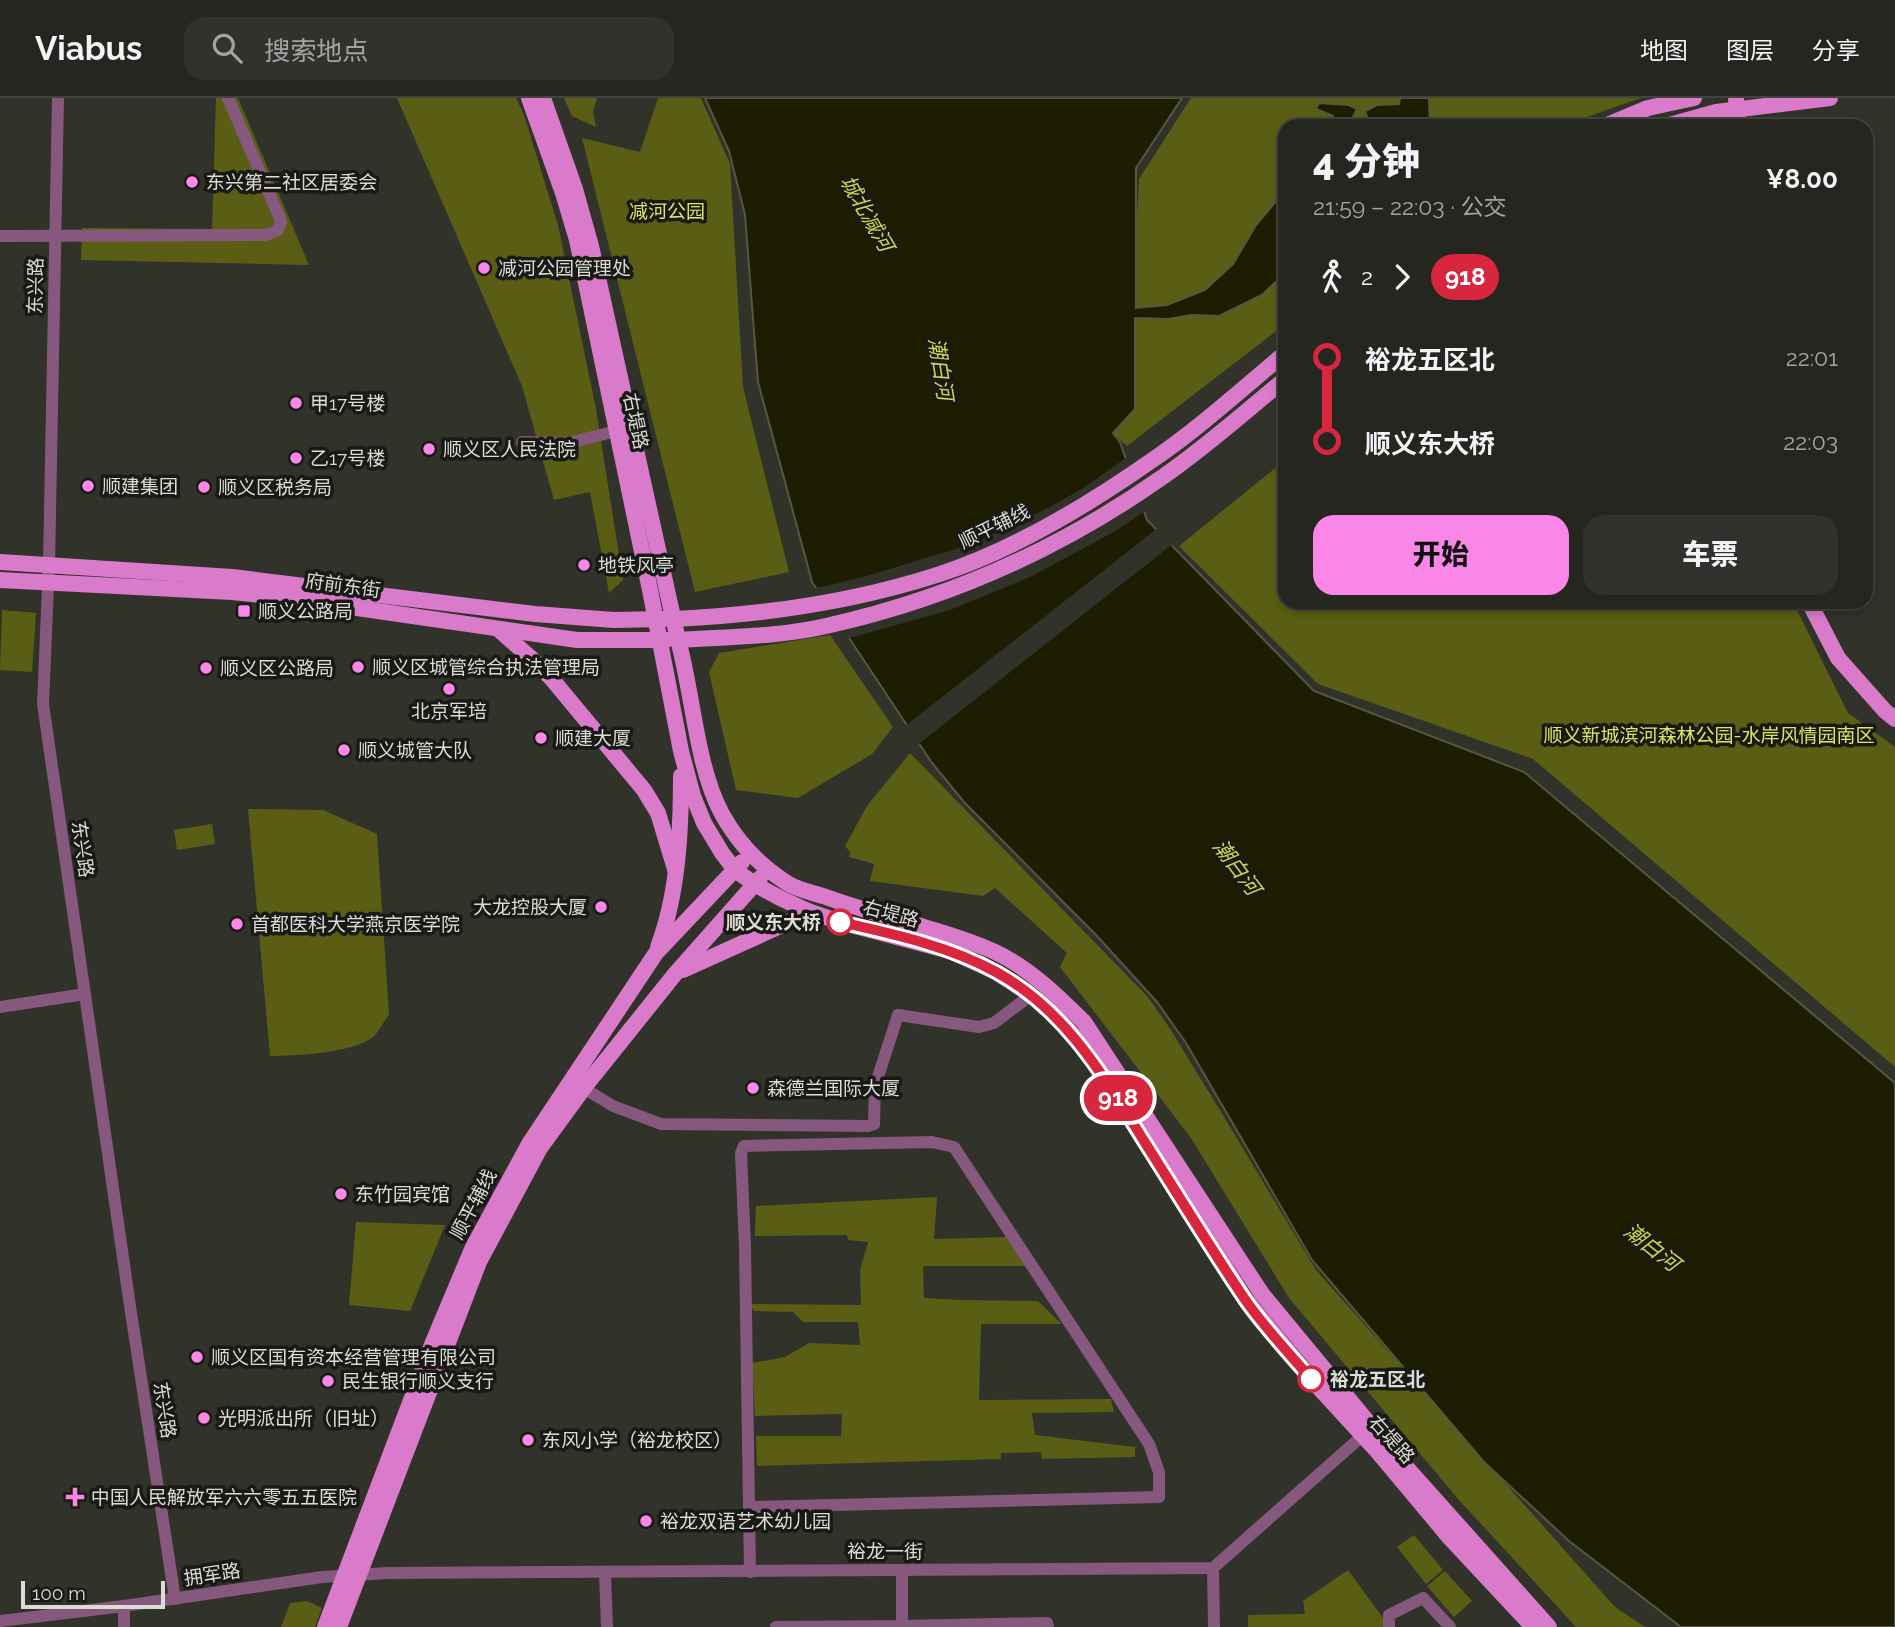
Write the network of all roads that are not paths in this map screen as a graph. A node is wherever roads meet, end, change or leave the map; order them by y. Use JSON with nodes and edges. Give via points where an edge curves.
{"nodes":[{"id":1,"x":58,"y":98,"type":"edge"},
{"id":2,"x":228,"y":98,"type":"edge"},
{"id":3,"x":529,"y":98,"type":"edge"},
{"id":4,"x":543,"y":98,"type":"edge"},
{"id":5,"x":1694,"y":98,"type":"edge"},
{"id":6,"x":1830,"y":98,"type":"edge"},
{"id":7,"x":1737,"y":111,"type":"edge"},
{"id":8,"x":1622,"y":119,"type":"edge"},
{"id":9,"x":1689,"y":119,"type":"edge"},
{"id":10,"x":0,"y":236,"type":"edge"},
{"id":11,"x":55,"y":236,"type":"junction"},
{"id":12,"x":1278,"y":359,"type":"edge"},
{"id":13,"x":1278,"y":385,"type":"edge"},
{"id":14,"x":617,"y":431,"type":"junction"},
{"id":15,"x":522,"y":442,"type":"dead end"},
{"id":16,"x":0,"y":562,"type":"edge"},
{"id":17,"x":49,"y":564,"type":"junction"},
{"id":18,"x":0,"y":580,"type":"edge"},
{"id":19,"x":49,"y":582,"type":"junction"},
{"id":20,"x":1813,"y":609,"type":"edge"},
{"id":21,"x":673,"y":619,"type":"junction"},
{"id":22,"x":656,"y":620,"type":"junction"},
{"id":23,"x":498,"y":629,"type":"junction"},
{"id":24,"x":658,"y":640,"type":"junction"},
{"id":25,"x":678,"y":640,"type":"junction"},
{"id":26,"x":1895,"y":719,"type":"edge"},
{"id":27,"x":681,"y":751,"type":"junction"},
{"id":28,"x":750,"y":852,"type":"junction"},
{"id":29,"x":768,"y":868,"type":"junction"},
{"id":30,"x":675,"y":869,"type":"junction"},
{"id":31,"x":735,"y":870,"type":"junction"},
{"id":32,"x":756,"y":885,"type":"junction"},
{"id":33,"x":808,"y":911,"type":"junction"},
{"id":34,"x":656,"y":953,"type":"junction"},
{"id":35,"x":675,"y":974,"type":"junction"},
{"id":36,"x":85,"y":994,"type":"junction"},
{"id":37,"x":1031,"y":995,"type":"junction"},
{"id":38,"x":0,"y":1007,"type":"edge"},
{"id":39,"x":577,"y":1084,"type":"junction"},
{"id":40,"x":1367,"y":1431,"type":"junction"},
{"id":41,"x":749,"y":1507,"type":"junction"},
{"id":42,"x":1213,"y":1568,"type":"junction"},
{"id":43,"x":902,"y":1570,"type":"junction"},
{"id":44,"x":750,"y":1572,"type":"junction"},
{"id":45,"x":605,"y":1573,"type":"junction"},
{"id":46,"x":353,"y":1575,"type":"junction"},
{"id":47,"x":175,"y":1599,"type":"junction"},
{"id":48,"x":124,"y":1606,"type":"junction"},
{"id":49,"x":0,"y":1621,"type":"edge"},
{"id":50,"x":902,"y":1626,"type":"edge"},
{"id":51,"x":124,"y":1627,"type":"edge"},
{"id":52,"x":325,"y":1627,"type":"edge"},
{"id":53,"x":340,"y":1627,"type":"edge"},
{"id":54,"x":607,"y":1627,"type":"edge"},
{"id":55,"x":776,"y":1627,"type":"edge"},
{"id":56,"x":1048,"y":1627,"type":"edge"},
{"id":57,"x":1214,"y":1627,"type":"edge"},
{"id":58,"x":1389,"y":1627,"type":"edge"},
{"id":59,"x":1450,"y":1627,"type":"edge"},
{"id":60,"x":1533,"y":1627,"type":"edge"},
{"id":61,"x":1549,"y":1627,"type":"edge"}],
"edges":[{"from":1,"to":11,"type":"street","name":"东兴路"},
{"from":2,"to":11,"type":"street","via":[[281,221],[278,230],[266,235]]},
{"from":3,"to":14,"type":"main road","name":"右堤路","via":[[577,240]]},
{"from":4,"to":21,"type":"main road","name":"右堤路","via":[[591,246]]},
{"from":5,"to":8,"type":"main road"},
{"from":6,"to":7,"type":"main road"},
{"from":7,"to":9,"type":"main road"},
{"from":10,"to":11,"type":"street"},
{"from":11,"to":17,"type":"street","name":"东兴路"},
{"from":12,"to":21,"type":"main road","name":"顺平辅线","bridge":true,"via":[[1155,459],[1011,544],[942,573],[867,594],[759,614]]},
{"from":13,"to":25,"type":"main road","name":"顺平辅线","bridge":true,"via":[[1123,503],[999,570],[934,595],[826,626]]},
{"from":14,"to":15,"type":"street","via":[[569,443]]},
{"from":14,"to":22,"type":"main road","name":"右堤路"},
{"from":16,"to":17,"type":"main road","name":"府前东街"},
{"from":17,"to":19,"type":"street","name":"东兴路"},
{"from":17,"to":22,"type":"main road","name":"府前东街","via":[[232,577],[536,614]]},
{"from":18,"to":19,"type":"main road","name":"府前东街"},
{"from":19,"to":23,"type":"main road","name":"府前东街","via":[[288,598]]},
{"from":19,"to":36,"type":"street","name":"东兴路","via":[[43,704]]},
{"from":20,"to":26,"type":"main road","via":[[1838,658]]},
{"from":21,"to":22,"type":"main road","name":"府前东街"},
{"from":21,"to":25,"type":"main road","name":"右堤路"},
{"from":22,"to":24,"type":"main road","name":"右堤路"},
{"from":23,"to":24,"type":"main road","name":"府前东街","via":[[577,640]]},
{"from":23,"to":30,"type":"main road","via":[[551,678],[644,790],[658,813]]},
{"from":24,"to":25,"type":"main road","name":"府前东街"},
{"from":24,"to":27,"type":"main road","name":"右堤路"},
{"from":25,"to":28,"type":"main road","name":"右堤路","via":[[708,776],[720,811]]},
{"from":27,"to":30,"type":"main road"},
{"from":27,"to":31,"type":"main road","name":"右堤路","via":[[704,824]]},
{"from":28,"to":29,"type":"main road","name":"右堤路"},
{"from":28,"to":31,"type":"main road","name":"顺平辅线"},
{"from":29,"to":32,"type":"main road","name":"顺平辅线"},
{"from":29,"to":40,"type":"main road","name":"右堤路","via":[[788,884],[995,952],[1058,995],[1084,1022],[1262,1294]]},
{"from":30,"to":34,"type":"main road","via":[[671,908]]},
{"from":31,"to":32,"type":"main road","name":"右堤路"},
{"from":31,"to":34,"type":"main road","name":"顺平辅线"},
{"from":32,"to":33,"type":"main road","name":"右堤路"},
{"from":32,"to":35,"type":"main road","name":"顺平辅线"},
{"from":33,"to":35,"type":"main road"},
{"from":33,"to":37,"type":"main road","name":"右堤路","via":[[950,951],[996,972]]},
{"from":34,"to":39,"type":"main road","name":"顺平辅线"},
{"from":35,"to":39,"type":"main road","name":"顺平辅线"},
{"from":36,"to":38,"type":"street"},
{"from":36,"to":47,"type":"street","name":"东兴路"},
{"from":37,"to":39,"type":"street","via":[[994,1023],[979,1027],[898,1015],[875,1086],[874,1124],[868,1126],[662,1124],[612,1106]]},
{"from":37,"to":40,"type":"main road","name":"右堤路","via":[[1077,1039],[1106,1079],[1246,1300]]},
{"from":39,"to":46,"type":"main road","name":"顺平辅线","via":[[529,1144],[473,1247],[433,1342]]},
{"from":40,"to":42,"type":"street"},
{"from":40,"to":60,"type":"main road","name":"右堤路","via":[[1450,1537]]},
{"from":40,"to":61,"type":"main road","name":"右堤路"},
{"from":41,"to":41,"type":"street","via":[[744,1146],[932,1142],[954,1147],[1149,1444],[1159,1472],[1159,1497]]},
{"from":41,"to":44,"type":"street"},
{"from":42,"to":43,"type":"street","name":"裕龙一街"},
{"from":42,"to":57,"type":"street"},
{"from":43,"to":44,"type":"street","name":"裕龙一街"},
{"from":43,"to":50,"type":"street"},
{"from":44,"to":45,"type":"street","name":"裕龙一街"},
{"from":45,"to":46,"type":"street","name":"裕龙一街"},
{"from":45,"to":54,"type":"street"},
{"from":46,"to":47,"type":"street","name":"拥军路"},
{"from":46,"to":52,"type":"main road","name":"顺平辅线"},
{"from":46,"to":53,"type":"main road","name":"顺平辅线"},
{"from":47,"to":48,"type":"street","name":"拥军路"},
{"from":48,"to":49,"type":"street","name":"拥军路"},
{"from":48,"to":51,"type":"street"},
{"from":50,"to":55,"type":"street"},
{"from":50,"to":56,"type":"street","via":[[1047,1623]]},
{"from":58,"to":59,"type":"street","via":[[1389,1615],[1423,1598]]}]}
